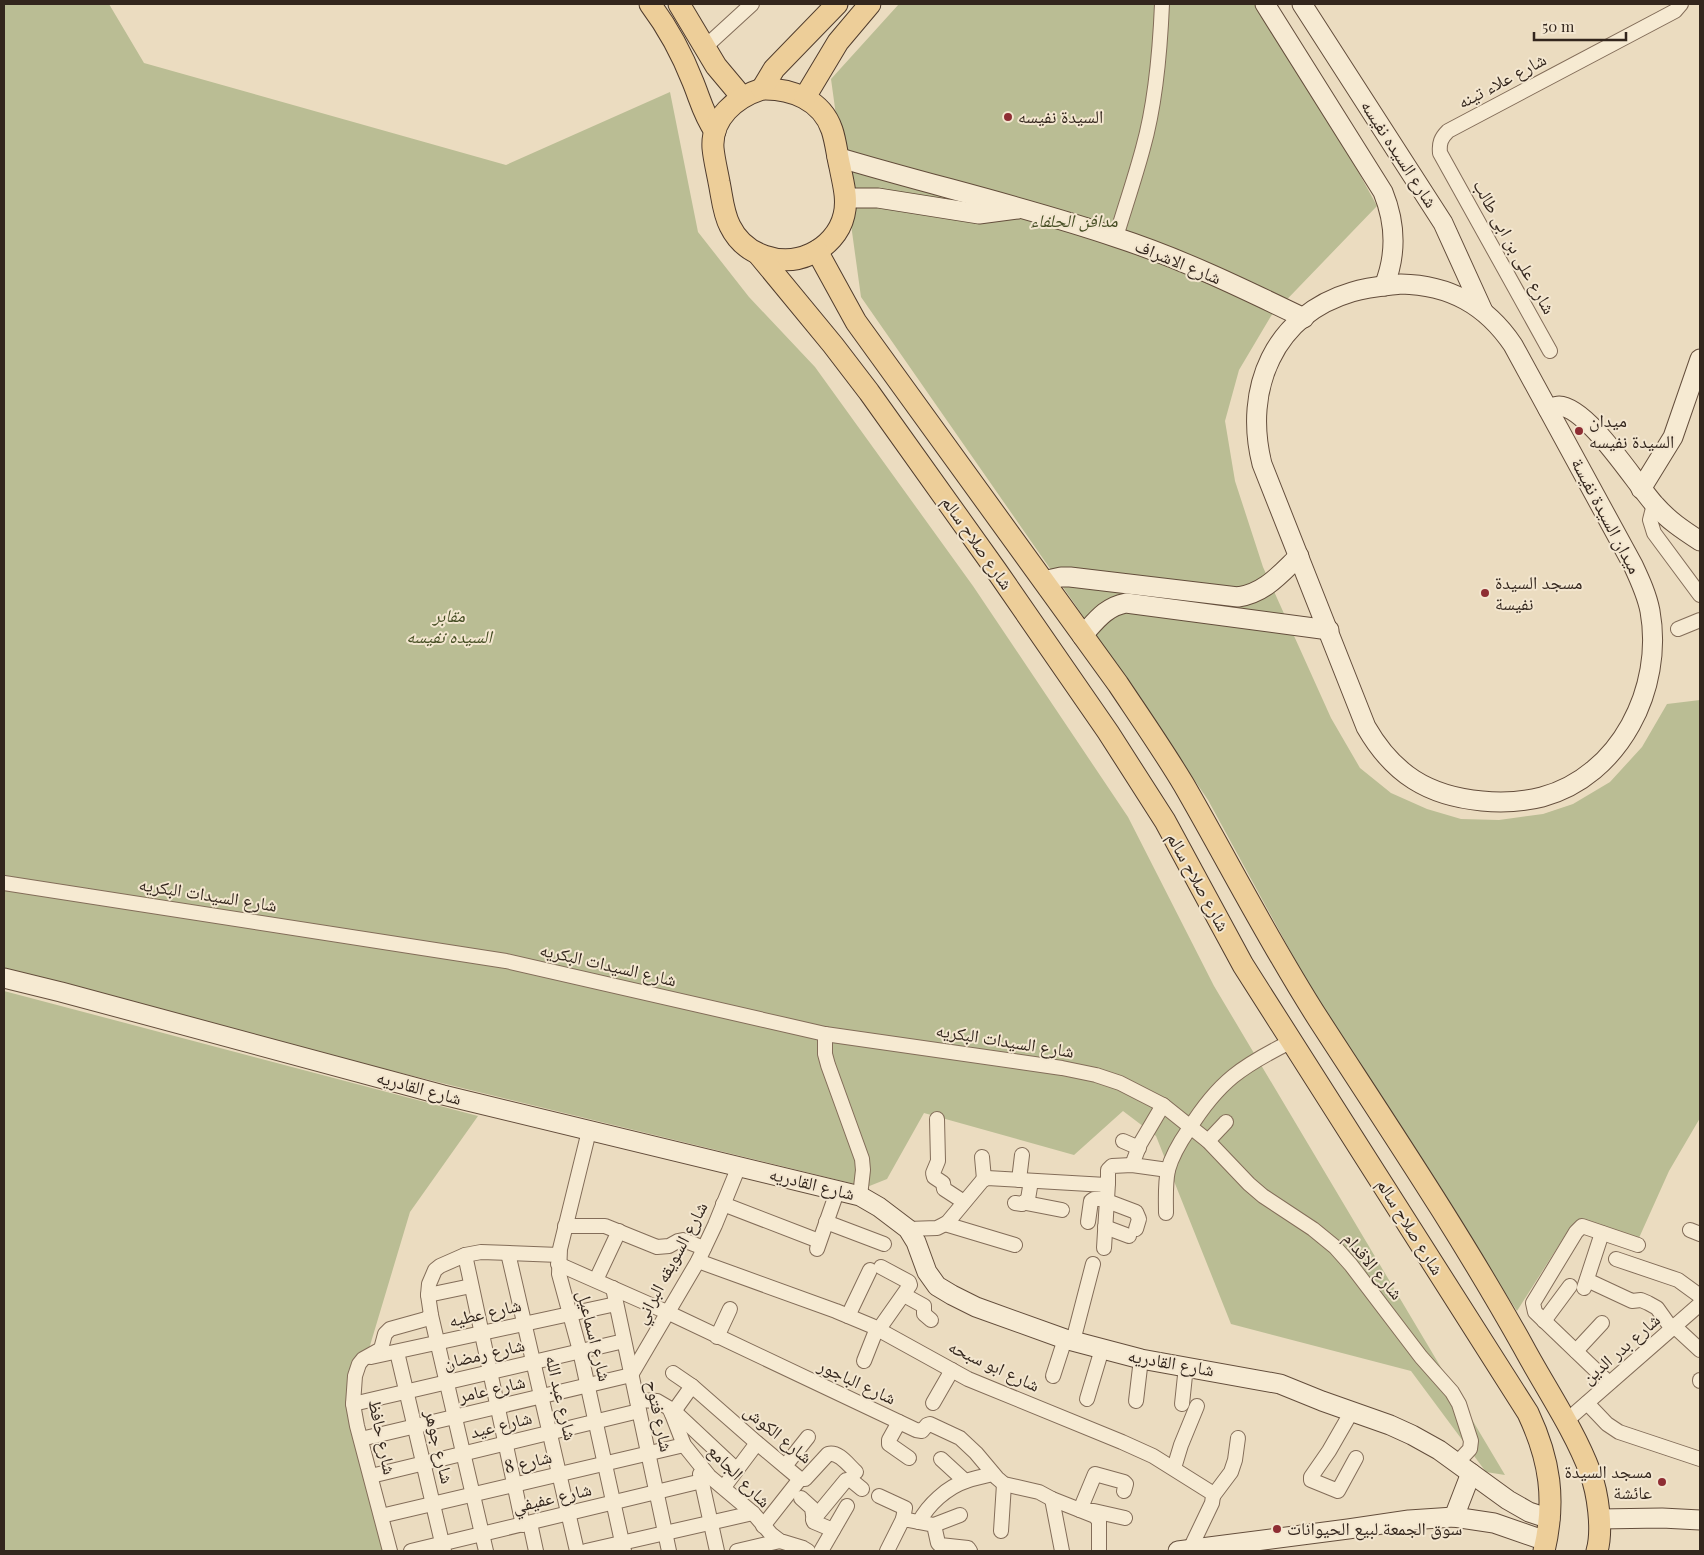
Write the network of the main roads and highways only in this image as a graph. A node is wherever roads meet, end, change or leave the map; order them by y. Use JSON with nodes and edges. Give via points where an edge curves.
{"nodes":[{"id":1,"x":650,"y":4,"type":"edge"},
{"id":2,"x":679,"y":4,"type":"edge"},
{"id":3,"x":837,"y":4,"type":"edge"},
{"id":4,"x":870,"y":4,"type":"edge"},
{"id":5,"x":762,"y":90,"type":"junction"},
{"id":6,"x":742,"y":97,"type":"junction"},
{"id":7,"x":805,"y":97,"type":"junction"},
{"id":8,"x":715,"y":131,"type":"junction"},
{"id":9,"x":817,"y":251,"type":"junction"},
{"id":10,"x":758,"y":254,"type":"junction"},
{"id":11,"x":1545,"y":1546,"type":"edge"},
{"id":12,"x":1597,"y":1551,"type":"edge"}],
"edges":[{"from":1,"to":8,"type":"main road","via":[[679,50],[706,118]]},
{"from":2,"to":6,"type":"main road","via":[[716,66]]},
{"from":3,"to":5,"type":"main road","via":[[774,69]]},
{"from":4,"to":7,"type":"main road","via":[[838,42]]},
{"from":5,"to":6,"type":"main road"},
{"from":5,"to":7,"type":"main road","via":[[784,90]]},
{"from":6,"to":8,"type":"main road","via":[[722,116]]},
{"from":7,"to":9,"type":"main road","via":[[817,107],[832,129],[846,198],[839,229]]},
{"from":8,"to":10,"type":"main road","via":[[713,149],[726,217],[735,235]]},
{"from":9,"to":10,"type":"main road","via":[[788,260]]},
{"from":9,"to":12,"type":"main road","name":"شارع صلاح سالم","via":[[856,322],[1129,700],[1183,783],[1280,955],[1488,1284],[1591,1474],[1600,1530]]},
{"from":10,"to":11,"type":"main road","name":"شارع صلاح سالم","via":[[869,392],[1108,732],[1165,821],[1244,965],[1528,1413],[1549,1472],[1550,1519]]}]}
